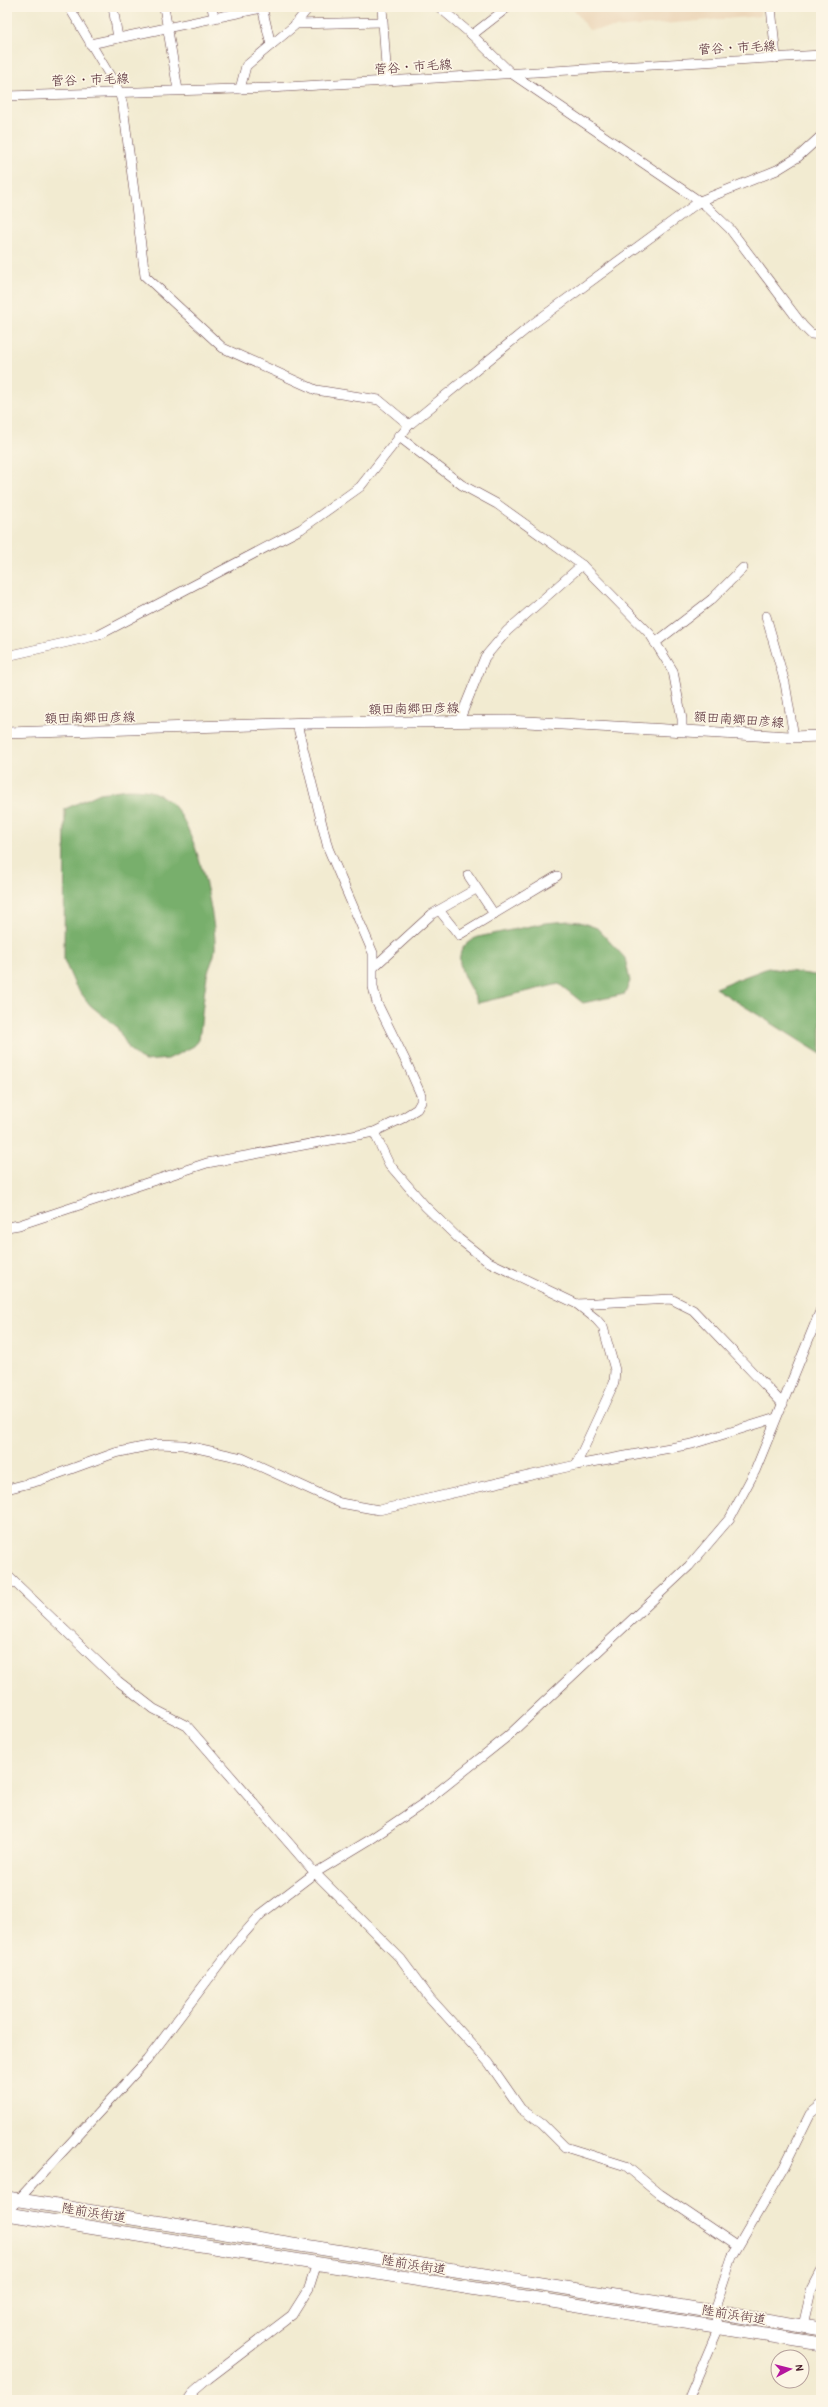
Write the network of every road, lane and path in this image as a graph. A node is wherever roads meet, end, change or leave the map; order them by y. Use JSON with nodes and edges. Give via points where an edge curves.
{"nodes":[{"id":1,"x":69,"y":7,"type":"edge"},
{"id":2,"x":112,"y":7,"type":"edge"},
{"id":3,"x":164,"y":7,"type":"edge"},
{"id":4,"x":212,"y":7,"type":"edge"},
{"id":5,"x":309,"y":7,"type":"edge"},
{"id":6,"x":382,"y":7,"type":"edge"},
{"id":7,"x":439,"y":7,"type":"edge"},
{"id":8,"x":508,"y":7,"type":"edge"},
{"id":9,"x":771,"y":7,"type":"edge"},
{"id":10,"x":262,"y":8,"type":"edge"},
{"id":11,"x":214,"y":18,"type":"junction"},
{"id":12,"x":382,"y":22,"type":"junction"},
{"id":13,"x":295,"y":24,"type":"junction"},
{"id":14,"x":168,"y":28,"type":"junction"},
{"id":15,"x":472,"y":35,"type":"junction"},
{"id":16,"x":118,"y":38,"type":"junction"},
{"id":17,"x":90,"y":44,"type":"junction"},
{"id":18,"x":271,"y":45,"type":"junction"},
{"id":19,"x":821,"y":55,"type":"edge"},
{"id":20,"x":776,"y":58,"type":"junction"},
{"id":21,"x":510,"y":73,"type":"junction"},
{"id":22,"x":387,"y":81,"type":"junction"},
{"id":23,"x":240,"y":89,"type":"junction"},
{"id":24,"x":178,"y":90,"type":"junction"},
{"id":25,"x":119,"y":91,"type":"junction"},
{"id":26,"x":7,"y":96,"type":"edge"},
{"id":27,"x":820,"y":140,"type":"edge"},
{"id":28,"x":700,"y":201,"type":"junction"},
{"id":29,"x":821,"y":335,"type":"edge"},
{"id":30,"x":409,"y":425,"type":"junction"},
{"id":31,"x":398,"y":436,"type":"junction"},
{"id":32,"x":582,"y":565,"type":"junction"},
{"id":33,"x":742,"y":568,"type":"dead end"},
{"id":34,"x":766,"y":616,"type":"dead end"},
{"id":35,"x":655,"y":643,"type":"junction"},
{"id":36,"x":7,"y":656,"type":"edge"},
{"id":37,"x":459,"y":721,"type":"junction"},
{"id":38,"x":297,"y":724,"type":"junction"},
{"id":39,"x":682,"y":729,"type":"junction"},
{"id":40,"x":7,"y":733,"type":"edge"},
{"id":41,"x":821,"y":736,"type":"edge"},
{"id":42,"x":794,"y":737,"type":"junction"},
{"id":43,"x":468,"y":875,"type":"dead end"},
{"id":44,"x":557,"y":876,"type":"dead end"},
{"id":45,"x":476,"y":889,"type":"junction"},
{"id":46,"x":439,"y":910,"type":"junction"},
{"id":47,"x":494,"y":914,"type":"junction"},
{"id":48,"x":375,"y":966,"type":"junction"},
{"id":49,"x":374,"y":1132,"type":"junction"},
{"id":50,"x":7,"y":1227,"type":"edge"},
{"id":51,"x":577,"y":1304,"type":"junction"},
{"id":52,"x":821,"y":1309,"type":"edge"},
{"id":53,"x":783,"y":1404,"type":"junction"},
{"id":54,"x":776,"y":1418,"type":"junction"},
{"id":55,"x":576,"y":1465,"type":"junction"},
{"id":56,"x":7,"y":1489,"type":"edge"},
{"id":57,"x":7,"y":1575,"type":"edge"},
{"id":58,"x":315,"y":1873,"type":"junction"},
{"id":59,"x":821,"y":2105,"type":"edge"},
{"id":60,"x":12,"y":2199,"type":"edge"},
{"id":61,"x":7,"y":2213,"type":"edge"},
{"id":62,"x":737,"y":2246,"type":"junction"},
{"id":63,"x":317,"y":2263,"type":"junction"},
{"id":64,"x":821,"y":2272,"type":"edge"},
{"id":65,"x":714,"y":2311,"type":"junction"},
{"id":66,"x":803,"y":2326,"type":"junction"},
{"id":67,"x":719,"y":2327,"type":"junction"},
{"id":68,"x":821,"y":2329,"type":"edge"},
{"id":69,"x":821,"y":2344,"type":"edge"},
{"id":70,"x":188,"y":2400,"type":"edge"},
{"id":71,"x":688,"y":2400,"type":"edge"}],
"edges":[{"from":1,"to":17,"type":"street"},
{"from":2,"to":16,"type":"street"},
{"from":3,"to":14,"type":"street"},
{"from":4,"to":11,"type":"street"},
{"from":5,"to":13,"type":"street"},
{"from":6,"to":12,"type":"street"},
{"from":7,"to":15,"type":"street"},
{"from":8,"to":15,"type":"street"},
{"from":9,"to":20,"type":"street"},
{"from":10,"to":11,"type":"street"},
{"from":10,"to":18,"type":"street"},
{"from":11,"to":14,"type":"street"},
{"from":12,"to":13,"type":"street"},
{"from":12,"to":22,"type":"street"},
{"from":13,"to":18,"type":"street"},
{"from":14,"to":16,"type":"street"},
{"from":14,"to":24,"type":"street"},
{"from":15,"to":21,"type":"street"},
{"from":16,"to":17,"type":"street"},
{"from":17,"to":25,"type":"street"},
{"from":18,"to":23,"type":"street","via":[[246,66]]},
{"from":19,"to":20,"type":"street","name":"菅谷・市毛線"},
{"from":20,"to":21,"type":"street","name":"菅谷・市毛線"},
{"from":21,"to":22,"type":"street","name":"菅谷・市毛線"},
{"from":21,"to":28,"type":"street"},
{"from":22,"to":23,"type":"street","name":"菅谷・市毛線"},
{"from":23,"to":24,"type":"street","name":"菅谷・市毛線"},
{"from":24,"to":25,"type":"street","name":"菅谷・市毛線"},
{"from":25,"to":26,"type":"street","name":"菅谷・市毛線"},
{"from":25,"to":30,"type":"street","via":[[145,276],[223,348],[316,390],[379,400]]},
{"from":27,"to":28,"type":"street","via":[[777,170]]},
{"from":28,"to":29,"type":"street","via":[[730,229],[803,326],[811,334]]},
{"from":28,"to":30,"type":"street","via":[[534,323]]},
{"from":30,"to":31,"type":"street"},
{"from":31,"to":32,"type":"street","via":[[462,485],[496,504]]},
{"from":31,"to":36,"type":"street","via":[[360,487],[301,528],[99,635]]},
{"from":32,"to":35,"type":"street","via":[[650,634]]},
{"from":32,"to":37,"type":"street","via":[[507,631],[485,657]]},
{"from":33,"to":35,"type":"street","via":[[712,599]]},
{"from":34,"to":42,"type":"street","via":[[786,683]]},
{"from":35,"to":39,"type":"street","via":[[673,671]]},
{"from":37,"to":38,"type":"main road","name":"額田南郷田彦線"},
{"from":37,"to":39,"type":"main road","name":"額田南郷田彦線"},
{"from":38,"to":40,"type":"main road","name":"額田南郷田彦線"},
{"from":38,"to":48,"type":"street","via":[[328,848],[374,953]]},
{"from":39,"to":42,"type":"main road","name":"額田南郷田彦線"},
{"from":41,"to":42,"type":"main road","name":"額田南郷田彦線"},
{"from":43,"to":45,"type":"street"},
{"from":44,"to":47,"type":"street"},
{"from":45,"to":46,"type":"street"},
{"from":45,"to":47,"type":"street"},
{"from":46,"to":47,"type":"street","via":[[459,935]]},
{"from":46,"to":48,"type":"street"},
{"from":48,"to":49,"type":"street","via":[[373,987],[377,1003],[409,1068],[421,1095],[421,1102],[401,1119]]},
{"from":49,"to":50,"type":"street","via":[[208,1163]]},
{"from":49,"to":51,"type":"street","via":[[390,1164],[426,1207],[459,1239],[487,1261]]},
{"from":51,"to":53,"type":"street","via":[[671,1299],[693,1310]]},
{"from":51,"to":55,"type":"street","via":[[603,1327],[615,1370],[614,1383]]},
{"from":52,"to":53,"type":"street"},
{"from":53,"to":54,"type":"street"},
{"from":54,"to":55,"type":"street","via":[[692,1444]]},
{"from":54,"to":58,"type":"street","via":[[755,1471],[730,1518],[689,1566],[508,1736],[424,1803]]},
{"from":55,"to":56,"type":"street","via":[[379,1510],[340,1503],[242,1458],[183,1445],[157,1444],[115,1452]]},
{"from":57,"to":58,"type":"street","via":[[118,1681],[154,1709],[187,1726]]},
{"from":58,"to":60,"type":"street","via":[[261,1914],[235,1944],[147,2060]]},
{"from":58,"to":62,"type":"street","via":[[401,1959],[430,1998],[489,2063],[521,2109],[542,2124],[565,2147],[626,2166],[660,2194]]},
{"from":59,"to":62,"type":"street","via":[[810,2114],[784,2167]]},
{"from":60,"to":61,"type":"street"},
{"from":60,"to":65,"type":"highway","name":"陸前浜街道"},
{"from":61,"to":63,"type":"highway","name":"陸前浜街道"},
{"from":62,"to":65,"type":"street"},
{"from":63,"to":67,"type":"highway","name":"陸前浜街道"},
{"from":63,"to":70,"type":"street","via":[[309,2288],[292,2315],[208,2379]]},
{"from":64,"to":66,"type":"street","via":[[811,2291]]},
{"from":65,"to":66,"type":"highway","name":"陸前浜街道"},
{"from":65,"to":67,"type":"street"},
{"from":66,"to":68,"type":"highway","name":"陸前浜街道"},
{"from":67,"to":69,"type":"highway","name":"陸前浜街道"},
{"from":67,"to":71,"type":"street"}]}
